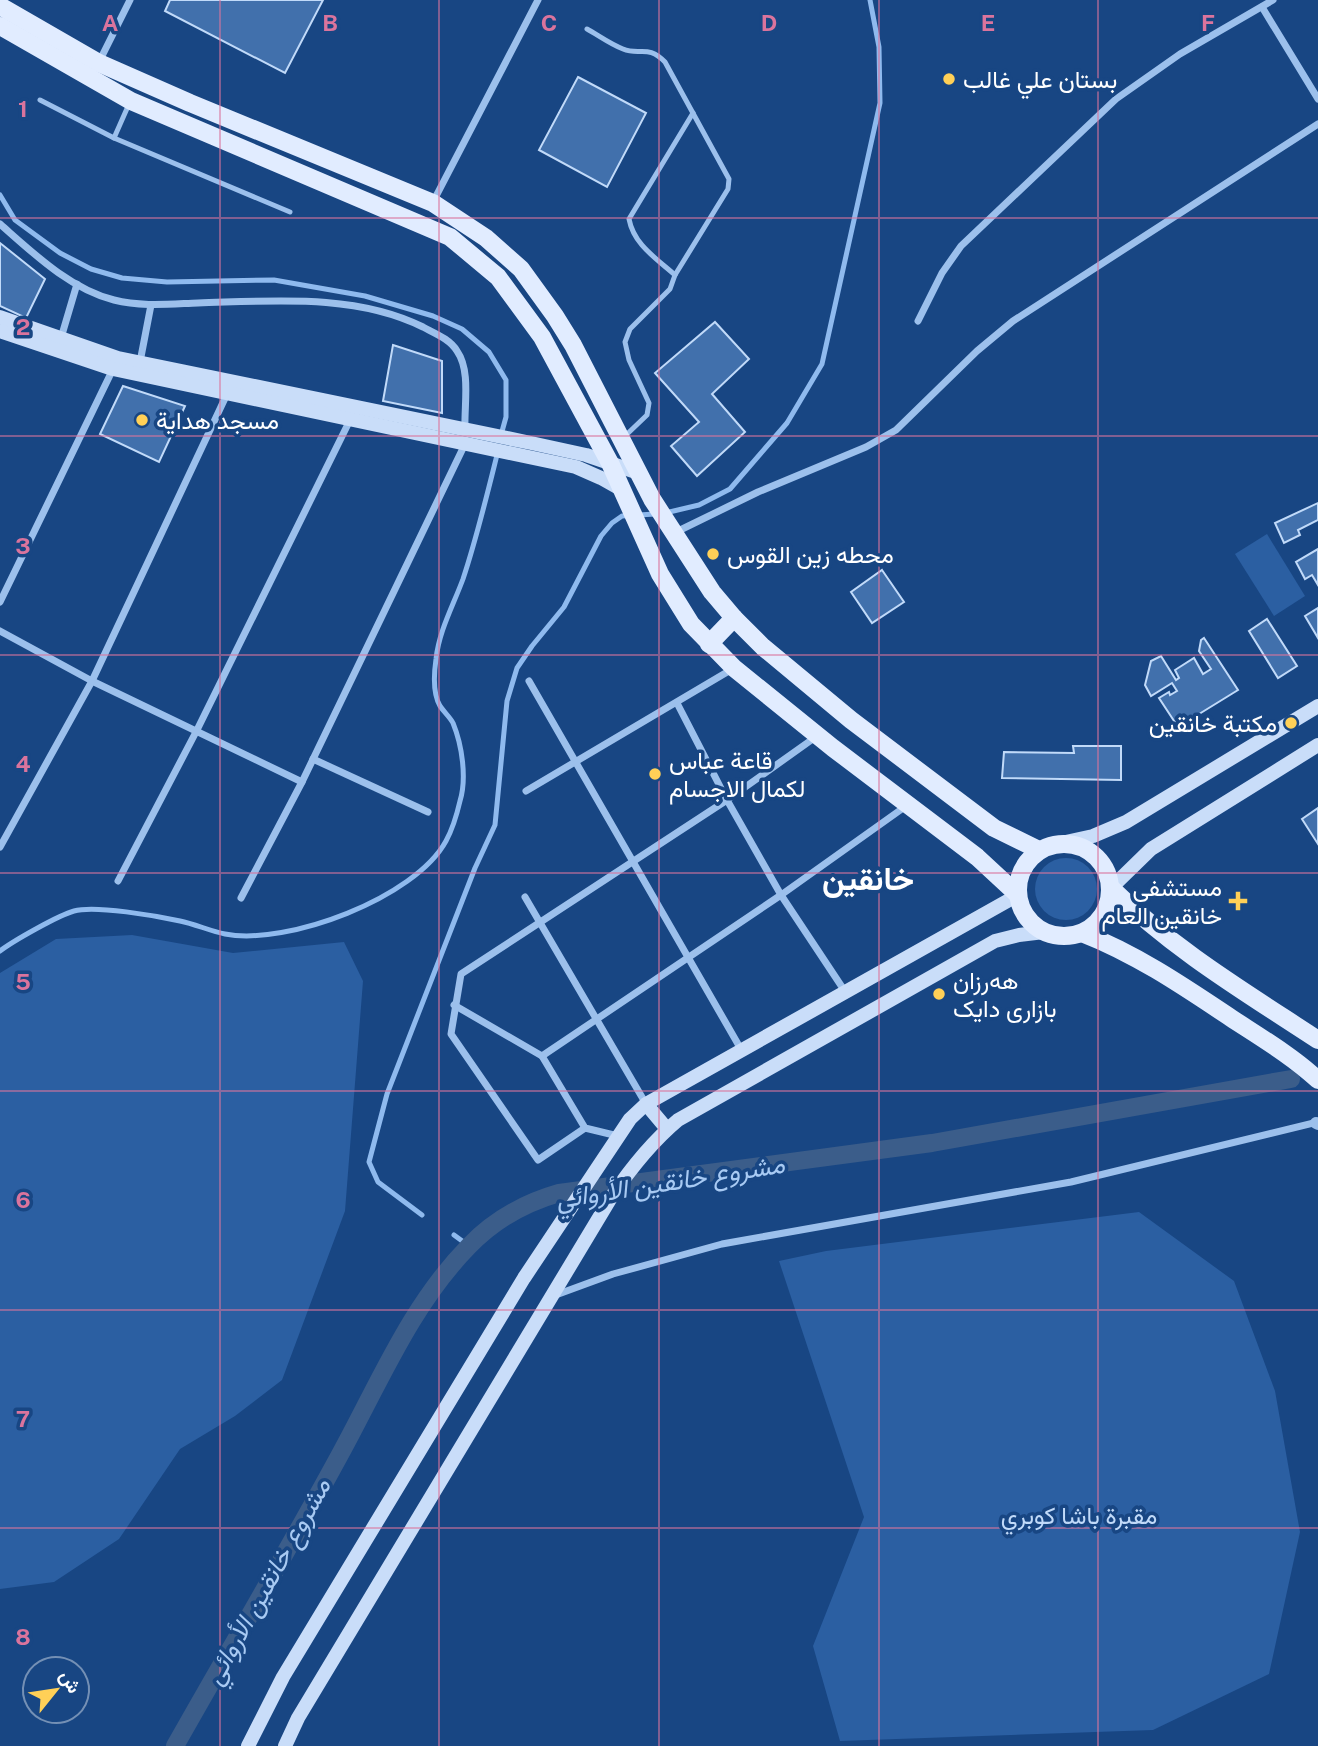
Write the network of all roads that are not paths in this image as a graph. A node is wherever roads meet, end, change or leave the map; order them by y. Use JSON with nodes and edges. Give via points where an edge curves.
{"nodes":[{"id":1,"x":538,"y":0,"type":"edge"},
{"id":2,"x":1273,"y":0,"type":"edge"},
{"id":3,"x":128,"y":1,"type":"edge"},
{"id":4,"x":0,"y":6,"type":"edge"},
{"id":5,"x":1262,"y":6,"type":"junction"},
{"id":6,"x":0,"y":26,"type":"edge"},
{"id":7,"x":587,"y":29,"type":"dead end"},
{"id":8,"x":99,"y":63,"type":"junction"},
{"id":9,"x":1318,"y":99,"type":"edge"},
{"id":10,"x":40,"y":100,"type":"dead end"},
{"id":11,"x":131,"y":101,"type":"junction"},
{"id":12,"x":693,"y":113,"type":"junction"},
{"id":13,"x":1318,"y":124,"type":"edge"},
{"id":14,"x":114,"y":138,"type":"junction"},
{"id":15,"x":433,"y":203,"type":"junction"},
{"id":16,"x":290,"y":212,"type":"dead end"},
{"id":17,"x":0,"y":224,"type":"edge"},
{"id":18,"x":675,"y":275,"type":"junction"},
{"id":19,"x":77,"y":284,"type":"junction"},
{"id":20,"x":151,"y":304,"type":"junction"},
{"id":21,"x":918,"y":321,"type":"dead end"},
{"id":22,"x":0,"y":329,"type":"edge"},
{"id":23,"x":61,"y":338,"type":"junction"},
{"id":24,"x":140,"y":363,"type":"junction"},
{"id":25,"x":113,"y":369,"type":"junction"},
{"id":26,"x":228,"y":394,"type":"junction"},
{"id":27,"x":351,"y":419,"type":"junction"},
{"id":28,"x":470,"y":437,"type":"junction"},
{"id":29,"x":622,"y":439,"type":"junction"},
{"id":30,"x":530,"y":450,"type":"junction"},
{"id":31,"x":610,"y":463,"type":"junction"},
{"id":32,"x":639,"y":473,"type":"junction"},
{"id":33,"x":626,"y":496,"type":"junction"},
{"id":34,"x":670,"y":528,"type":"junction"},
{"id":35,"x":0,"y":602,"type":"edge"},
{"id":36,"x":734,"y":618,"type":"junction"},
{"id":37,"x":0,"y":631,"type":"edge"},
{"id":38,"x":709,"y":644,"type":"junction"},
{"id":39,"x":734,"y":668,"type":"junction"},
{"id":40,"x":92,"y":681,"type":"junction"},
{"id":41,"x":529,"y":681,"type":"dead end"},
{"id":42,"x":677,"y":703,"type":"junction"},
{"id":43,"x":1318,"y":706,"type":"edge"},
{"id":44,"x":851,"y":720,"type":"junction"},
{"id":45,"x":197,"y":730,"type":"junction"},
{"id":46,"x":818,"y":736,"type":"junction"},
{"id":47,"x":1318,"y":745,"type":"edge"},
{"id":48,"x":833,"y":748,"type":"junction"},
{"id":49,"x":313,"y":759,"type":"junction"},
{"id":50,"x":577,"y":763,"type":"junction"},
{"id":51,"x":302,"y":782,"type":"junction"},
{"id":52,"x":526,"y":791,"type":"dead end"},
{"id":53,"x":727,"y":800,"type":"junction"},
{"id":54,"x":909,"y":804,"type":"junction"},
{"id":55,"x":428,"y":812,"type":"dead end"},
{"id":56,"x":1061,"y":843,"type":"junction"},
{"id":57,"x":0,"y":847,"type":"edge"},
{"id":58,"x":1040,"y":850,"type":"junction"},
{"id":59,"x":633,"y":860,"type":"junction"},
{"id":60,"x":118,"y":881,"type":"dead end"},
{"id":61,"x":1111,"y":888,"type":"junction"},
{"id":62,"x":781,"y":895,"type":"junction"},
{"id":63,"x":1018,"y":895,"type":"junction"},
{"id":64,"x":525,"y":897,"type":"dead end"},
{"id":65,"x":241,"y":898,"type":"dead end"},
{"id":66,"x":538,"y":922,"type":"junction"},
{"id":67,"x":1044,"y":932,"type":"junction"},
{"id":68,"x":1082,"y":933,"type":"junction"},
{"id":69,"x":689,"y":958,"type":"junction"},
{"id":70,"x":846,"y":993,"type":"junction"},
{"id":71,"x":454,"y":1005,"type":"junction"},
{"id":72,"x":597,"y":1019,"type":"junction"},
{"id":73,"x":1318,"y":1040,"type":"edge"},
{"id":74,"x":742,"y":1051,"type":"junction"},
{"id":75,"x":542,"y":1056,"type":"junction"},
{"id":76,"x":1318,"y":1080,"type":"edge"},
{"id":77,"x":646,"y":1104,"type":"junction"},
{"id":78,"x":1317,"y":1123,"type":"edge"},
{"id":79,"x":585,"y":1128,"type":"junction"},
{"id":80,"x":667,"y":1129,"type":"junction"},
{"id":81,"x":618,"y":1136,"type":"junction"},
{"id":82,"x":549,"y":1297,"type":"junction"},
{"id":83,"x":248,"y":1746,"type":"edge"},
{"id":84,"x":285,"y":1746,"type":"edge"}],
"edges":[{"from":1,"to":15,"type":"street"},
{"from":2,"to":5,"type":"street"},
{"from":3,"to":8,"type":"street"},
{"from":4,"to":8,"type":"main road"},
{"from":5,"to":9,"type":"street"},
{"from":5,"to":21,"type":"street","via":[[1180,54],[1116,99],[961,246]]},
{"from":6,"to":11,"type":"main road"},
{"from":7,"to":12,"type":"lane","via":[[625,51],[657,53]]},
{"from":8,"to":15,"type":"main road"},
{"from":10,"to":14,"type":"lane"},
{"from":11,"to":14,"type":"lane"},
{"from":11,"to":31,"type":"main road","via":[[450,237],[498,276],[523,308]]},
{"from":12,"to":18,"type":"lane","via":[[729,179],[728,189]]},
{"from":12,"to":18,"type":"lane","via":[[629,219],[638,242]]},
{"from":13,"to":34,"type":"street","via":[[1013,321],[896,430],[866,447]]},
{"from":14,"to":16,"type":"lane"},
{"from":15,"to":29,"type":"main road","via":[[486,238],[521,269],[573,345]]},
{"from":17,"to":19,"type":"street"},
{"from":18,"to":29,"type":"lane","via":[[670,289],[630,329],[625,342],[649,403],[647,415]]},
{"from":19,"to":20,"type":"street","via":[[111,300]]},
{"from":19,"to":23,"type":"street"},
{"from":20,"to":24,"type":"street"},
{"from":20,"to":28,"type":"street","via":[[314,303],[353,306],[404,319],[444,338],[457,350],[464,368]]},
{"from":22,"to":23,"type":"main road"},
{"from":22,"to":25,"type":"main road"},
{"from":23,"to":24,"type":"main road"},
{"from":24,"to":28,"type":"main road"},
{"from":25,"to":26,"type":"main road"},
{"from":25,"to":35,"type":"street"},
{"from":26,"to":27,"type":"main road"},
{"from":26,"to":40,"type":"street"},
{"from":27,"to":28,"type":"main road"},
{"from":27,"to":45,"type":"street"},
{"from":28,"to":30,"type":"main road"},
{"from":28,"to":49,"type":"street"},
{"from":29,"to":32,"type":"main road"},
{"from":30,"to":31,"type":"main road"},
{"from":30,"to":33,"type":"main road","via":[[589,472]]},
{"from":31,"to":32,"type":"main road"},
{"from":31,"to":33,"type":"main road"},
{"from":32,"to":34,"type":"main road"},
{"from":33,"to":38,"type":"main road","via":[[660,574]]},
{"from":34,"to":36,"type":"main road"},
{"from":36,"to":38,"type":"main road"},
{"from":36,"to":44,"type":"main road","via":[[763,648]]},
{"from":37,"to":40,"type":"street"},
{"from":38,"to":39,"type":"main road"},
{"from":39,"to":42,"type":"street"},
{"from":39,"to":46,"type":"main road"},
{"from":40,"to":45,"type":"street"},
{"from":40,"to":57,"type":"street"},
{"from":41,"to":50,"type":"street"},
{"from":42,"to":50,"type":"street"},
{"from":42,"to":53,"type":"street"},
{"from":43,"to":56,"type":"main road","via":[[1126,822]]},
{"from":44,"to":48,"type":"main road"},
{"from":44,"to":58,"type":"main road","via":[[994,828]]},
{"from":45,"to":51,"type":"street"},
{"from":45,"to":60,"type":"street"},
{"from":46,"to":48,"type":"main road"},
{"from":46,"to":53,"type":"street"},
{"from":47,"to":61,"type":"main road","via":[[1151,849]]},
{"from":48,"to":54,"type":"main road"},
{"from":49,"to":51,"type":"street"},
{"from":49,"to":55,"type":"street"},
{"from":50,"to":52,"type":"street"},
{"from":50,"to":59,"type":"street"},
{"from":51,"to":65,"type":"street"},
{"from":53,"to":59,"type":"street"},
{"from":53,"to":62,"type":"street"},
{"from":54,"to":62,"type":"street"},
{"from":54,"to":63,"type":"main road"},
{"from":56,"to":58,"type":"main road"},
{"from":56,"to":61,"type":"main road","via":[[1076,844],[1095,856],[1108,874]]},
{"from":58,"to":63,"type":"main road","via":[[1022,869]]},
{"from":59,"to":66,"type":"street"},
{"from":59,"to":69,"type":"street"},
{"from":61,"to":68,"type":"main road","via":[[1103,915]]},
{"from":61,"to":73,"type":"main road","via":[[1184,953]]},
{"from":62,"to":69,"type":"street"},
{"from":62,"to":70,"type":"street"},
{"from":63,"to":67,"type":"main road","via":[[1031,923]]},
{"from":63,"to":70,"type":"main road"},
{"from":64,"to":66,"type":"street"},
{"from":66,"to":71,"type":"street","via":[[461,974]]},
{"from":66,"to":72,"type":"street"},
{"from":67,"to":68,"type":"main road","via":[[1057,936]]},
{"from":67,"to":80,"type":"main road","via":[[995,941]]},
{"from":68,"to":76,"type":"main road","via":[[1149,965]]},
{"from":69,"to":72,"type":"street"},
{"from":69,"to":74,"type":"street"},
{"from":70,"to":74,"type":"main road"},
{"from":71,"to":75,"type":"street"},
{"from":71,"to":79,"type":"street","via":[[451,1034],[538,1160]]},
{"from":72,"to":75,"type":"street"},
{"from":72,"to":77,"type":"street"},
{"from":74,"to":77,"type":"main road"},
{"from":75,"to":79,"type":"street"},
{"from":77,"to":80,"type":"main road"},
{"from":77,"to":81,"type":"main road"},
{"from":78,"to":82,"type":"street","via":[[1071,1182],[722,1244]]},
{"from":79,"to":81,"type":"street"},
{"from":80,"to":82,"type":"main road","via":[[625,1177]]},
{"from":81,"to":83,"type":"main road","via":[[524,1278],[290,1665]]},
{"from":82,"to":84,"type":"main road"}]}
